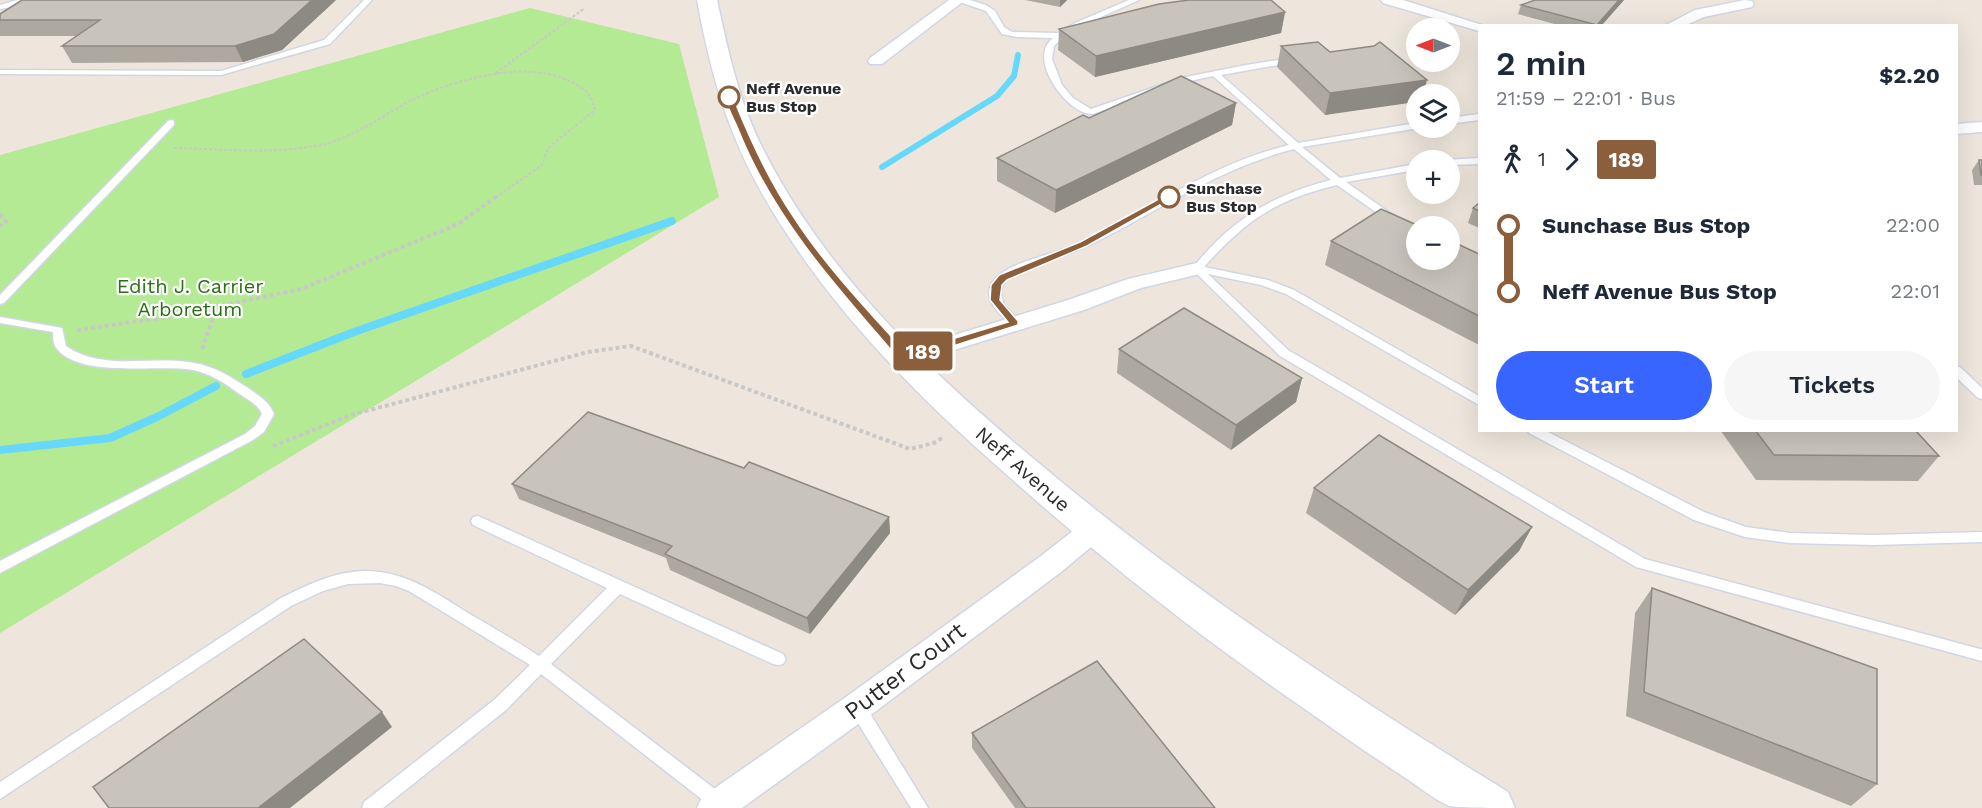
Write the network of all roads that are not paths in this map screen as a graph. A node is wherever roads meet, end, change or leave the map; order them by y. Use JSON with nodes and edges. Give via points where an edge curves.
{"nodes":[{"id":1,"x":368,"y":0,"type":"edge"},
{"id":2,"x":707,"y":0,"type":"edge"},
{"id":3,"x":958,"y":0,"type":"edge"},
{"id":4,"x":1135,"y":0,"type":"edge"},
{"id":5,"x":1388,"y":0,"type":"edge"},
{"id":6,"x":19,"y":2,"type":"edge"},
{"id":7,"x":1747,"y":4,"type":"dead end"},
{"id":8,"x":0,"y":7,"type":"edge"},
{"id":9,"x":0,"y":17,"type":"edge"},
{"id":10,"x":1675,"y":24,"type":"edge"},
{"id":11,"x":1478,"y":27,"type":"edge"},
{"id":12,"x":1062,"y":36,"type":"junction"},
{"id":13,"x":1300,"y":59,"type":"edge"},
{"id":14,"x":876,"y":61,"type":"dead end"},
{"id":15,"x":0,"y":72,"type":"edge"},
{"id":16,"x":1214,"y":73,"type":"junction"},
{"id":17,"x":1478,"y":117,"type":"edge"},
{"id":18,"x":1460,"y":120,"type":"edge"},
{"id":19,"x":171,"y":123,"type":"dead end"},
{"id":20,"x":1982,"y":127,"type":"edge"},
{"id":21,"x":1406,"y":128,"type":"edge"},
{"id":22,"x":1958,"y":129,"type":"edge"},
{"id":23,"x":1295,"y":147,"type":"junction"},
{"id":24,"x":1478,"y":161,"type":"edge"},
{"id":25,"x":1460,"y":162,"type":"edge"},
{"id":26,"x":1406,"y":169,"type":"edge"},
{"id":27,"x":1337,"y":182,"type":"junction"},
{"id":28,"x":1406,"y":226,"type":"edge"},
{"id":29,"x":1197,"y":269,"type":"junction"},
{"id":30,"x":0,"y":301,"type":"edge"},
{"id":31,"x":0,"y":320,"type":"edge"},
{"id":32,"x":1015,"y":323,"type":"junction"},
{"id":33,"x":904,"y":358,"type":"junction"},
{"id":34,"x":1958,"y":372,"type":"edge"},
{"id":35,"x":1982,"y":395,"type":"edge"},
{"id":36,"x":1478,"y":400,"type":"edge"},
{"id":37,"x":1537,"y":432,"type":"edge"},
{"id":38,"x":478,"y":520,"type":"dead end"},
{"id":39,"x":1093,"y":530,"type":"junction"},
{"id":40,"x":1982,"y":537,"type":"edge"},
{"id":41,"x":0,"y":567,"type":"edge"},
{"id":42,"x":618,"y":587,"type":"junction"},
{"id":43,"x":1980,"y":655,"type":"dead end"},
{"id":44,"x":778,"y":658,"type":"dead end"},
{"id":45,"x":540,"y":664,"type":"junction"},
{"id":46,"x":857,"y":707,"type":"junction"},
{"id":47,"x":0,"y":791,"type":"edge"},
{"id":48,"x":720,"y":806,"type":"edge"},
{"id":49,"x":370,"y":808,"type":"edge"},
{"id":50,"x":920,"y":808,"type":"edge"},
{"id":51,"x":1492,"y":808,"type":"edge"}],
"edges":[{"from":1,"to":15,"type":"lane","via":[[327,42],[221,73]]},
{"from":2,"to":33,"type":"main road","name":"Neff Avenue","via":[[729,97],[760,169],[822,264]]},
{"from":3,"to":12,"type":"lane","via":[[982,5],[1002,31]]},
{"from":3,"to":14,"type":"street"},
{"from":4,"to":12,"type":"lane"},
{"from":5,"to":11,"type":"street"},
{"from":6,"to":8,"type":"lane"},
{"from":6,"to":9,"type":"lane"},
{"from":7,"to":10,"type":"street","via":[[1700,13]]},
{"from":12,"to":16,"type":"lane","via":[[1050,45],[1047,59],[1055,82],[1060,93],[1090,112]]},
{"from":13,"to":16,"type":"lane"},
{"from":16,"to":23,"type":"lane"},
{"from":17,"to":18,"type":"lane"},
{"from":19,"to":30,"type":"lane"},
{"from":20,"to":22,"type":"street"},
{"from":21,"to":23,"type":"lane"},
{"from":23,"to":27,"type":"lane"},
{"from":23,"to":32,"type":"lane","via":[[1207,177],[1083,244],[1007,274],[994,293],[997,304]]},
{"from":24,"to":25,"type":"lane"},
{"from":26,"to":27,"type":"lane"},
{"from":27,"to":28,"type":"lane"},
{"from":27,"to":29,"type":"lane","via":[[1288,198],[1248,219]]},
{"from":29,"to":32,"type":"street","via":[[1142,280]]},
{"from":29,"to":36,"type":"lane","via":[[1253,279],[1290,292]]},
{"from":29,"to":43,"type":"lane","via":[[1284,353],[1641,563]]},
{"from":31,"to":41,"type":"lane","via":[[58,330],[63,349],[100,363],[196,366],[224,378],[265,407],[267,418],[260,429],[188,471]]},
{"from":32,"to":33,"type":"street"},
{"from":33,"to":39,"type":"main road","name":"Neff Avenue","via":[[978,430]]},
{"from":34,"to":35,"type":"lane"},
{"from":37,"to":40,"type":"lane","via":[[1706,519],[1745,532],[1790,538],[1874,540]]},
{"from":38,"to":42,"type":"lane"},
{"from":39,"to":46,"type":"street","name":"Putter Court"},
{"from":39,"to":51,"type":"main road","name":"Neff Avenue","via":[[1285,672]]},
{"from":42,"to":44,"type":"lane"},
{"from":42,"to":45,"type":"lane"},
{"from":45,"to":47,"type":"lane","via":[[414,587],[369,575],[338,580],[309,589],[286,602]]},
{"from":45,"to":48,"type":"lane"},
{"from":45,"to":49,"type":"lane","via":[[500,705]]},
{"from":46,"to":48,"type":"street","name":"Putter Court"},
{"from":46,"to":50,"type":"lane"}]}
